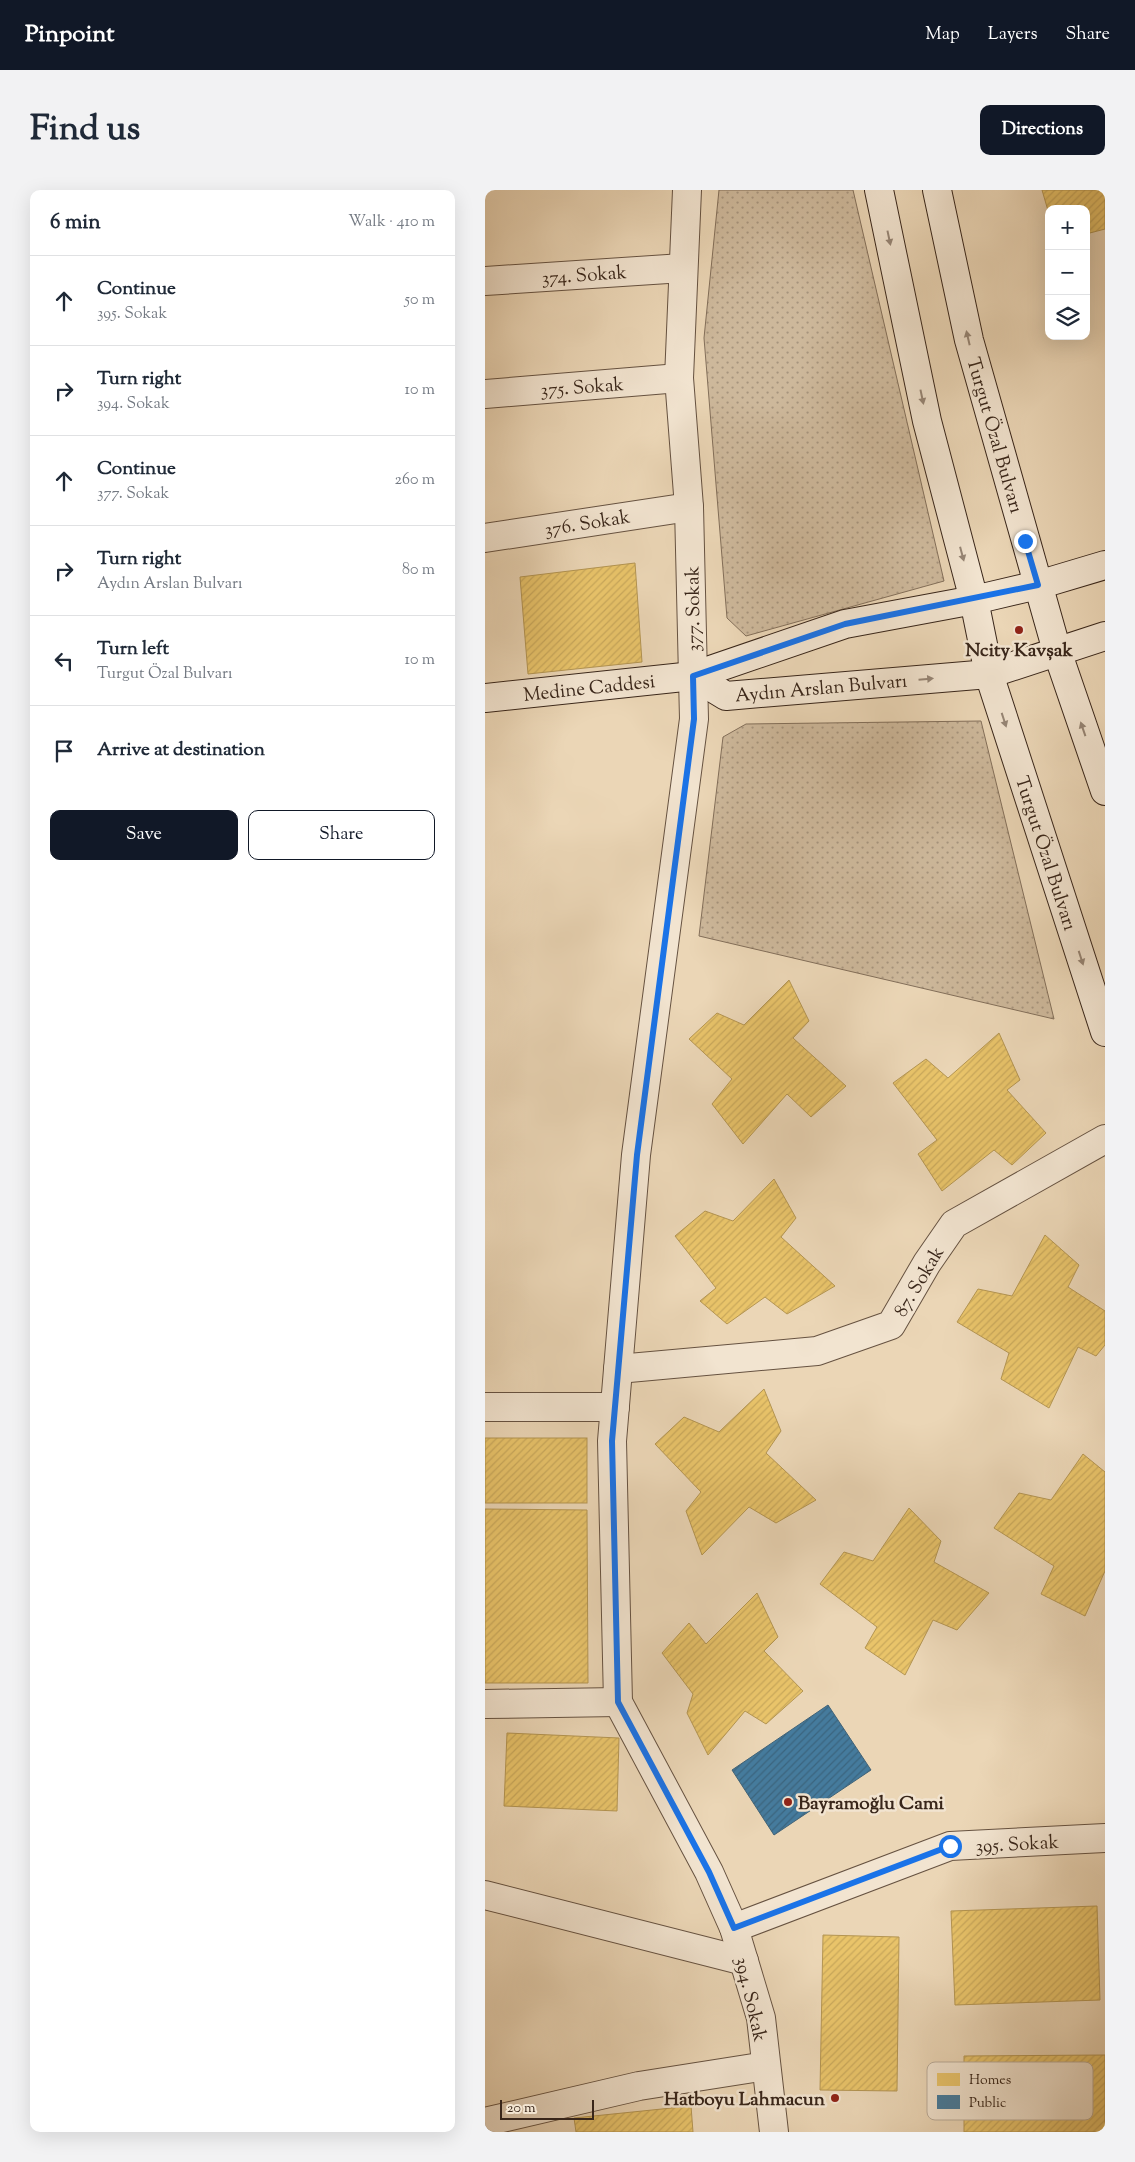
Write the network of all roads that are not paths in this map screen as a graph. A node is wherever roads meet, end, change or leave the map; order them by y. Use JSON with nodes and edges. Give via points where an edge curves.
{"nodes":[{"id":1,"x":687,"y":190,"type":"edge"},
{"id":2,"x":879,"y":190,"type":"edge"},
{"id":3,"x":937,"y":190,"type":"edge"},
{"id":4,"x":683,"y":268,"type":"junction"},
{"id":5,"x":485,"y":281,"type":"edge"},
{"id":6,"x":679,"y":378,"type":"junction"},
{"id":7,"x":485,"y":394,"type":"edge"},
{"id":8,"x":689,"y":507,"type":"junction"},
{"id":9,"x":485,"y":538,"type":"edge"},
{"id":10,"x":1105,"y":565,"type":"edge"},
{"id":11,"x":1038,"y":585,"type":"junction"},
{"id":12,"x":974,"y":600,"type":"junction"},
{"id":13,"x":1105,"y":636,"type":"edge"},
{"id":14,"x":1057,"y":651,"type":"junction"},
{"id":15,"x":989,"y":674,"type":"junction"},
{"id":16,"x":693,"y":676,"type":"junction"},
{"id":17,"x":485,"y":698,"type":"edge"},
{"id":18,"x":1105,"y":791,"type":"edge"},
{"id":19,"x":1105,"y":1032,"type":"edge"},
{"id":20,"x":1105,"y":1139,"type":"edge"},
{"id":21,"x":618,"y":1369,"type":"junction"},
{"id":22,"x":485,"y":1407,"type":"edge"},
{"id":23,"x":615,"y":1407,"type":"junction"},
{"id":24,"x":618,"y":1702,"type":"junction"},
{"id":25,"x":485,"y":1704,"type":"edge"},
{"id":26,"x":1105,"y":1838,"type":"edge"},
{"id":27,"x":709,"y":1872,"type":"joint"},
{"id":28,"x":485,"y":1895,"type":"edge"},
{"id":29,"x":734,"y":1928,"type":"junction"},
{"id":30,"x":744,"y":1961,"type":"junction"},
{"id":31,"x":766,"y":2066,"type":"junction"},
{"id":32,"x":549,"y":2120,"type":"edge"},
{"id":33,"x":485,"y":2122,"type":"edge"},
{"id":34,"x":774,"y":2132,"type":"edge"}],
"edges":[{"from":1,"to":4,"type":"street","name":"377. Sokak"},
{"from":2,"to":12,"type":"street","one_way":true,"via":[[927,421]]},
{"from":11,"to":3,"type":"street","name":"Turgut Özal Bulvarı","one_way":true,"via":[[969,340]]},
{"from":4,"to":5,"type":"street","name":"374. Sokak"},
{"from":4,"to":6,"type":"street","name":"377. Sokak"},
{"from":6,"to":7,"type":"street","name":"375. Sokak"},
{"from":6,"to":8,"type":"street","name":"377. Sokak"},
{"from":8,"to":9,"type":"street","name":"376. Sokak"},
{"from":8,"to":16,"type":"street","name":"377. Sokak"},
{"from":10,"to":11,"type":"street","name":"Aydın Arslan Bulvarı"},
{"from":11,"to":12,"type":"street","name":"Aydın Arslan Bulvarı"},
{"from":11,"to":14,"type":"street","name":"Turgut Özal Bulvarı"},
{"from":12,"to":15,"type":"street","name":"Turgut Özal Bulvarı"},
{"from":12,"to":16,"type":"street","name":"Aydın Arslan Bulvarı","via":[[845,624]]},
{"from":13,"to":14,"type":"street","name":"Aydın Arslan Bulvarı"},
{"from":14,"to":15,"type":"street","name":"Aydın Arslan Bulvarı"},
{"from":18,"to":14,"type":"street","name":"Turgut Özal Bulvarı","one_way":true},
{"from":16,"to":15,"type":"street","name":"Aydın Arslan Bulvarı","one_way":true,"via":[[726,696]]},
{"from":15,"to":19,"type":"street","name":"Turgut Özal Bulvarı","one_way":true},
{"from":16,"to":17,"type":"street","name":"Medine Caddesi"},
{"from":16,"to":21,"type":"street","name":"377. Sokak","via":[[694,719],[637,1155]]},
{"from":20,"to":21,"type":"street","name":"87. Sokak","via":[[954,1224],[891,1325],[817,1351]]},
{"from":21,"to":23,"type":"street","name":"377. Sokak"},
{"from":22,"to":23,"type":"street"},
{"from":23,"to":24,"type":"street","name":"377. Sokak","via":[[612,1441]]},
{"from":24,"to":25,"type":"street"},
{"from":24,"to":27,"type":"street","name":"377. Sokak"},
{"from":26,"to":29,"type":"street","name":"395. Sokak","via":[[950,1846]]},
{"from":27,"to":29,"type":"street","name":"394. Sokak"},
{"from":28,"to":30,"type":"street"},
{"from":29,"to":30,"type":"street","name":"394. Sokak"},
{"from":30,"to":31,"type":"street","name":"394. Sokak","via":[[761,2018]]},
{"from":31,"to":32,"type":"street","via":[[639,2086]]},
{"from":31,"to":34,"type":"street","name":"394. Sokak"},
{"from":32,"to":33,"type":"street"}]}
